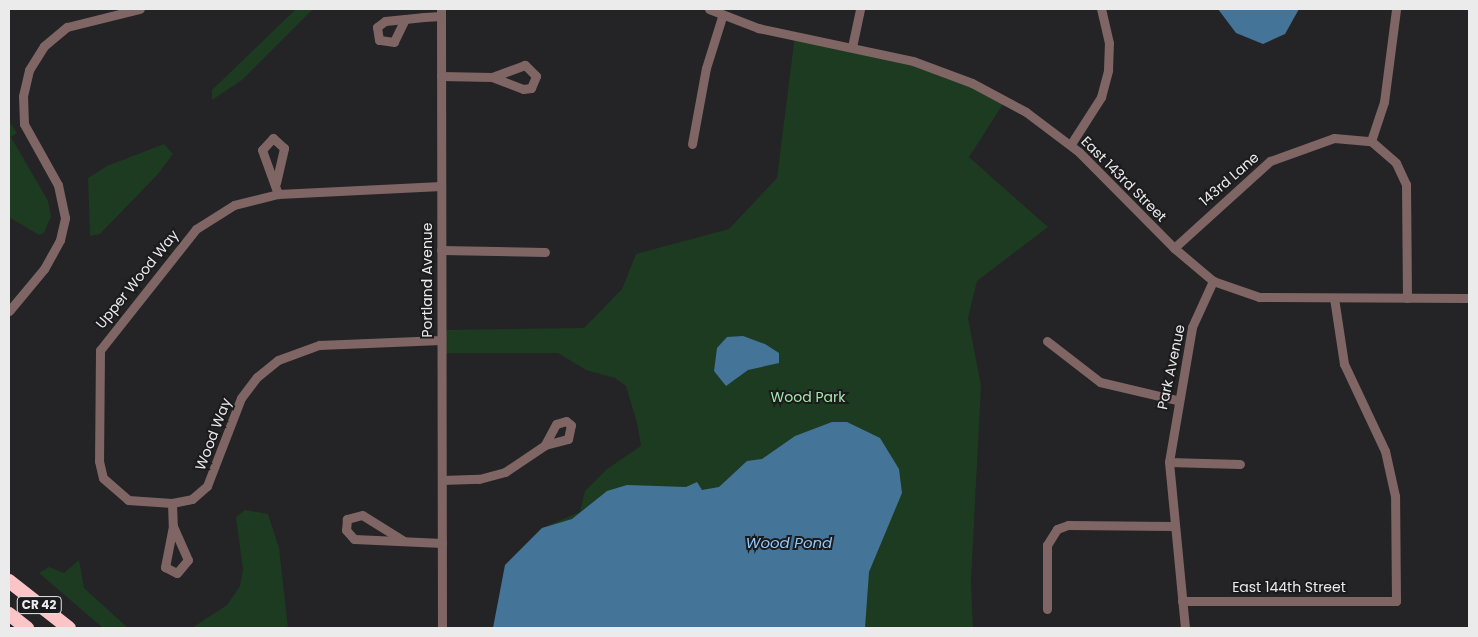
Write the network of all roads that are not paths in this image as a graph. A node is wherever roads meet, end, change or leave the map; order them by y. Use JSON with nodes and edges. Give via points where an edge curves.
{"nodes":[{"id":1,"x":140,"y":9,"type":"edge"},
{"id":2,"x":709,"y":9,"type":"edge"},
{"id":3,"x":860,"y":9,"type":"edge"},
{"id":4,"x":1101,"y":9,"type":"edge"},
{"id":5,"x":1396,"y":9,"type":"edge"},
{"id":6,"x":441,"y":13,"type":"edge"},
{"id":7,"x":722,"y":17,"type":"junction"},
{"id":8,"x":405,"y":19,"type":"dead end"},
{"id":9,"x":852,"y":47,"type":"junction"},
{"id":10,"x":441,"y":76,"type":"junction"},
{"id":11,"x":492,"y":77,"type":"dead end"},
{"id":12,"x":1370,"y":141,"type":"junction"},
{"id":13,"x":692,"y":144,"type":"dead end"},
{"id":14,"x":1070,"y":144,"type":"junction"},
{"id":15,"x":276,"y":184,"type":"dead end"},
{"id":16,"x":441,"y":186,"type":"junction"},
{"id":17,"x":278,"y":194,"type":"junction"},
{"id":18,"x":1174,"y":248,"type":"junction"},
{"id":19,"x":440,"y":250,"type":"junction"},
{"id":20,"x":545,"y":252,"type":"dead end"},
{"id":21,"x":1213,"y":281,"type":"junction"},
{"id":22,"x":1334,"y":298,"type":"junction"},
{"id":23,"x":1407,"y":298,"type":"junction"},
{"id":24,"x":1469,"y":298,"type":"edge"},
{"id":25,"x":9,"y":311,"type":"edge"},
{"id":26,"x":441,"y":340,"type":"junction"},
{"id":27,"x":1047,"y":341,"type":"dead end"},
{"id":28,"x":1177,"y":400,"type":"junction"},
{"id":29,"x":545,"y":445,"type":"dead end"},
{"id":30,"x":1169,"y":462,"type":"junction"},
{"id":31,"x":1240,"y":464,"type":"dead end"},
{"id":32,"x":442,"y":480,"type":"junction"},
{"id":33,"x":172,"y":503,"type":"junction"},
{"id":34,"x":173,"y":526,"type":"junction"},
{"id":35,"x":1173,"y":526,"type":"junction"},
{"id":36,"x":404,"y":541,"type":"junction"},
{"id":37,"x":442,"y":543,"type":"junction"},
{"id":38,"x":9,"y":581,"type":"edge"},
{"id":39,"x":1182,"y":601,"type":"junction"},
{"id":40,"x":1047,"y":609,"type":"dead end"},
{"id":41,"x":9,"y":614,"type":"edge"},
{"id":42,"x":27,"y":628,"type":"edge"},
{"id":43,"x":69,"y":628,"type":"edge"},
{"id":44,"x":442,"y":628,"type":"edge"},
{"id":45,"x":1185,"y":628,"type":"edge"}],
"edges":[{"from":1,"to":25,"type":"street","via":[[67,27],[44,46],[29,70],[22,96],[24,124],[58,185],[65,218],[60,240],[44,269]]},
{"from":2,"to":7,"type":"street","name":"East 143rd Street"},
{"from":3,"to":9,"type":"street"},
{"from":4,"to":14,"type":"street","via":[[1109,43],[1108,70],[1101,97]]},
{"from":5,"to":12,"type":"street","via":[[1384,102]]},
{"from":6,"to":8,"type":"street","name":"Portland Avenue"},
{"from":6,"to":10,"type":"street","name":"Portland Avenue"},
{"from":7,"to":9,"type":"street","name":"East 143rd Street"},
{"from":7,"to":13,"type":"street","via":[[706,68]]},
{"from":9,"to":14,"type":"street","name":"East 143rd Street","via":[[913,61],[972,83],[1026,112]]},
{"from":10,"to":11,"type":"street"},
{"from":10,"to":16,"type":"street","name":"Portland Avenue"},
{"from":12,"to":18,"type":"street","name":"143rd Lane","via":[[1334,138],[1270,161]]},
{"from":12,"to":23,"type":"street","via":[[1396,162],[1406,184]]},
{"from":14,"to":18,"type":"street","name":"East 143rd Street"},
{"from":15,"to":17,"type":"street"},
{"from":16,"to":17,"type":"street","name":"Upper Wood Way"},
{"from":16,"to":19,"type":"street","name":"Portland Avenue"},
{"from":17,"to":33,"type":"street","name":"Upper Wood Way","via":[[234,205],[196,229],[100,350],[99,460],[103,478],[128,500]]},
{"from":18,"to":21,"type":"street","name":"East 143rd Street"},
{"from":19,"to":20,"type":"street"},
{"from":19,"to":26,"type":"street","name":"Portland Avenue"},
{"from":21,"to":22,"type":"street","name":"East 143rd Street","via":[[1259,297]]},
{"from":21,"to":28,"type":"street","name":"Park Avenue","via":[[1192,327]]},
{"from":22,"to":23,"type":"street","name":"East 143rd Street"},
{"from":22,"to":39,"type":"street","name":"East 144th Street","via":[[1344,364],[1385,451],[1395,496],[1396,601]]},
{"from":23,"to":24,"type":"street","name":"East 143rd Street"},
{"from":26,"to":32,"type":"street","name":"Portland Avenue"},
{"from":26,"to":33,"type":"street","name":"Wood Way","via":[[319,346],[278,360],[257,376],[241,398],[207,486],[192,499]]},
{"from":27,"to":28,"type":"street","via":[[1100,382]]},
{"from":28,"to":30,"type":"street","name":"Park Avenue"},
{"from":29,"to":32,"type":"street","via":[[505,472],[479,479]]},
{"from":30,"to":31,"type":"street"},
{"from":30,"to":35,"type":"street","name":"Park Avenue"},
{"from":32,"to":37,"type":"street","name":"Portland Avenue"},
{"from":33,"to":34,"type":"street"},
{"from":34,"to":34,"type":"street","via":[[165,567],[177,573],[188,560]]},
{"from":35,"to":39,"type":"street","name":"Park Avenue"},
{"from":35,"to":40,"type":"street","via":[[1068,525],[1057,529],[1047,545]]},
{"from":36,"to":36,"type":"street","via":[[362,515],[347,519],[346,530],[354,539]]},
{"from":36,"to":37,"type":"street"},
{"from":37,"to":44,"type":"street","name":"Portland Avenue"},
{"from":38,"to":43,"type":"highway","number":"CR 42"},
{"from":39,"to":45,"type":"street"},
{"from":41,"to":42,"type":"highway","number":"CR 42"}]}
